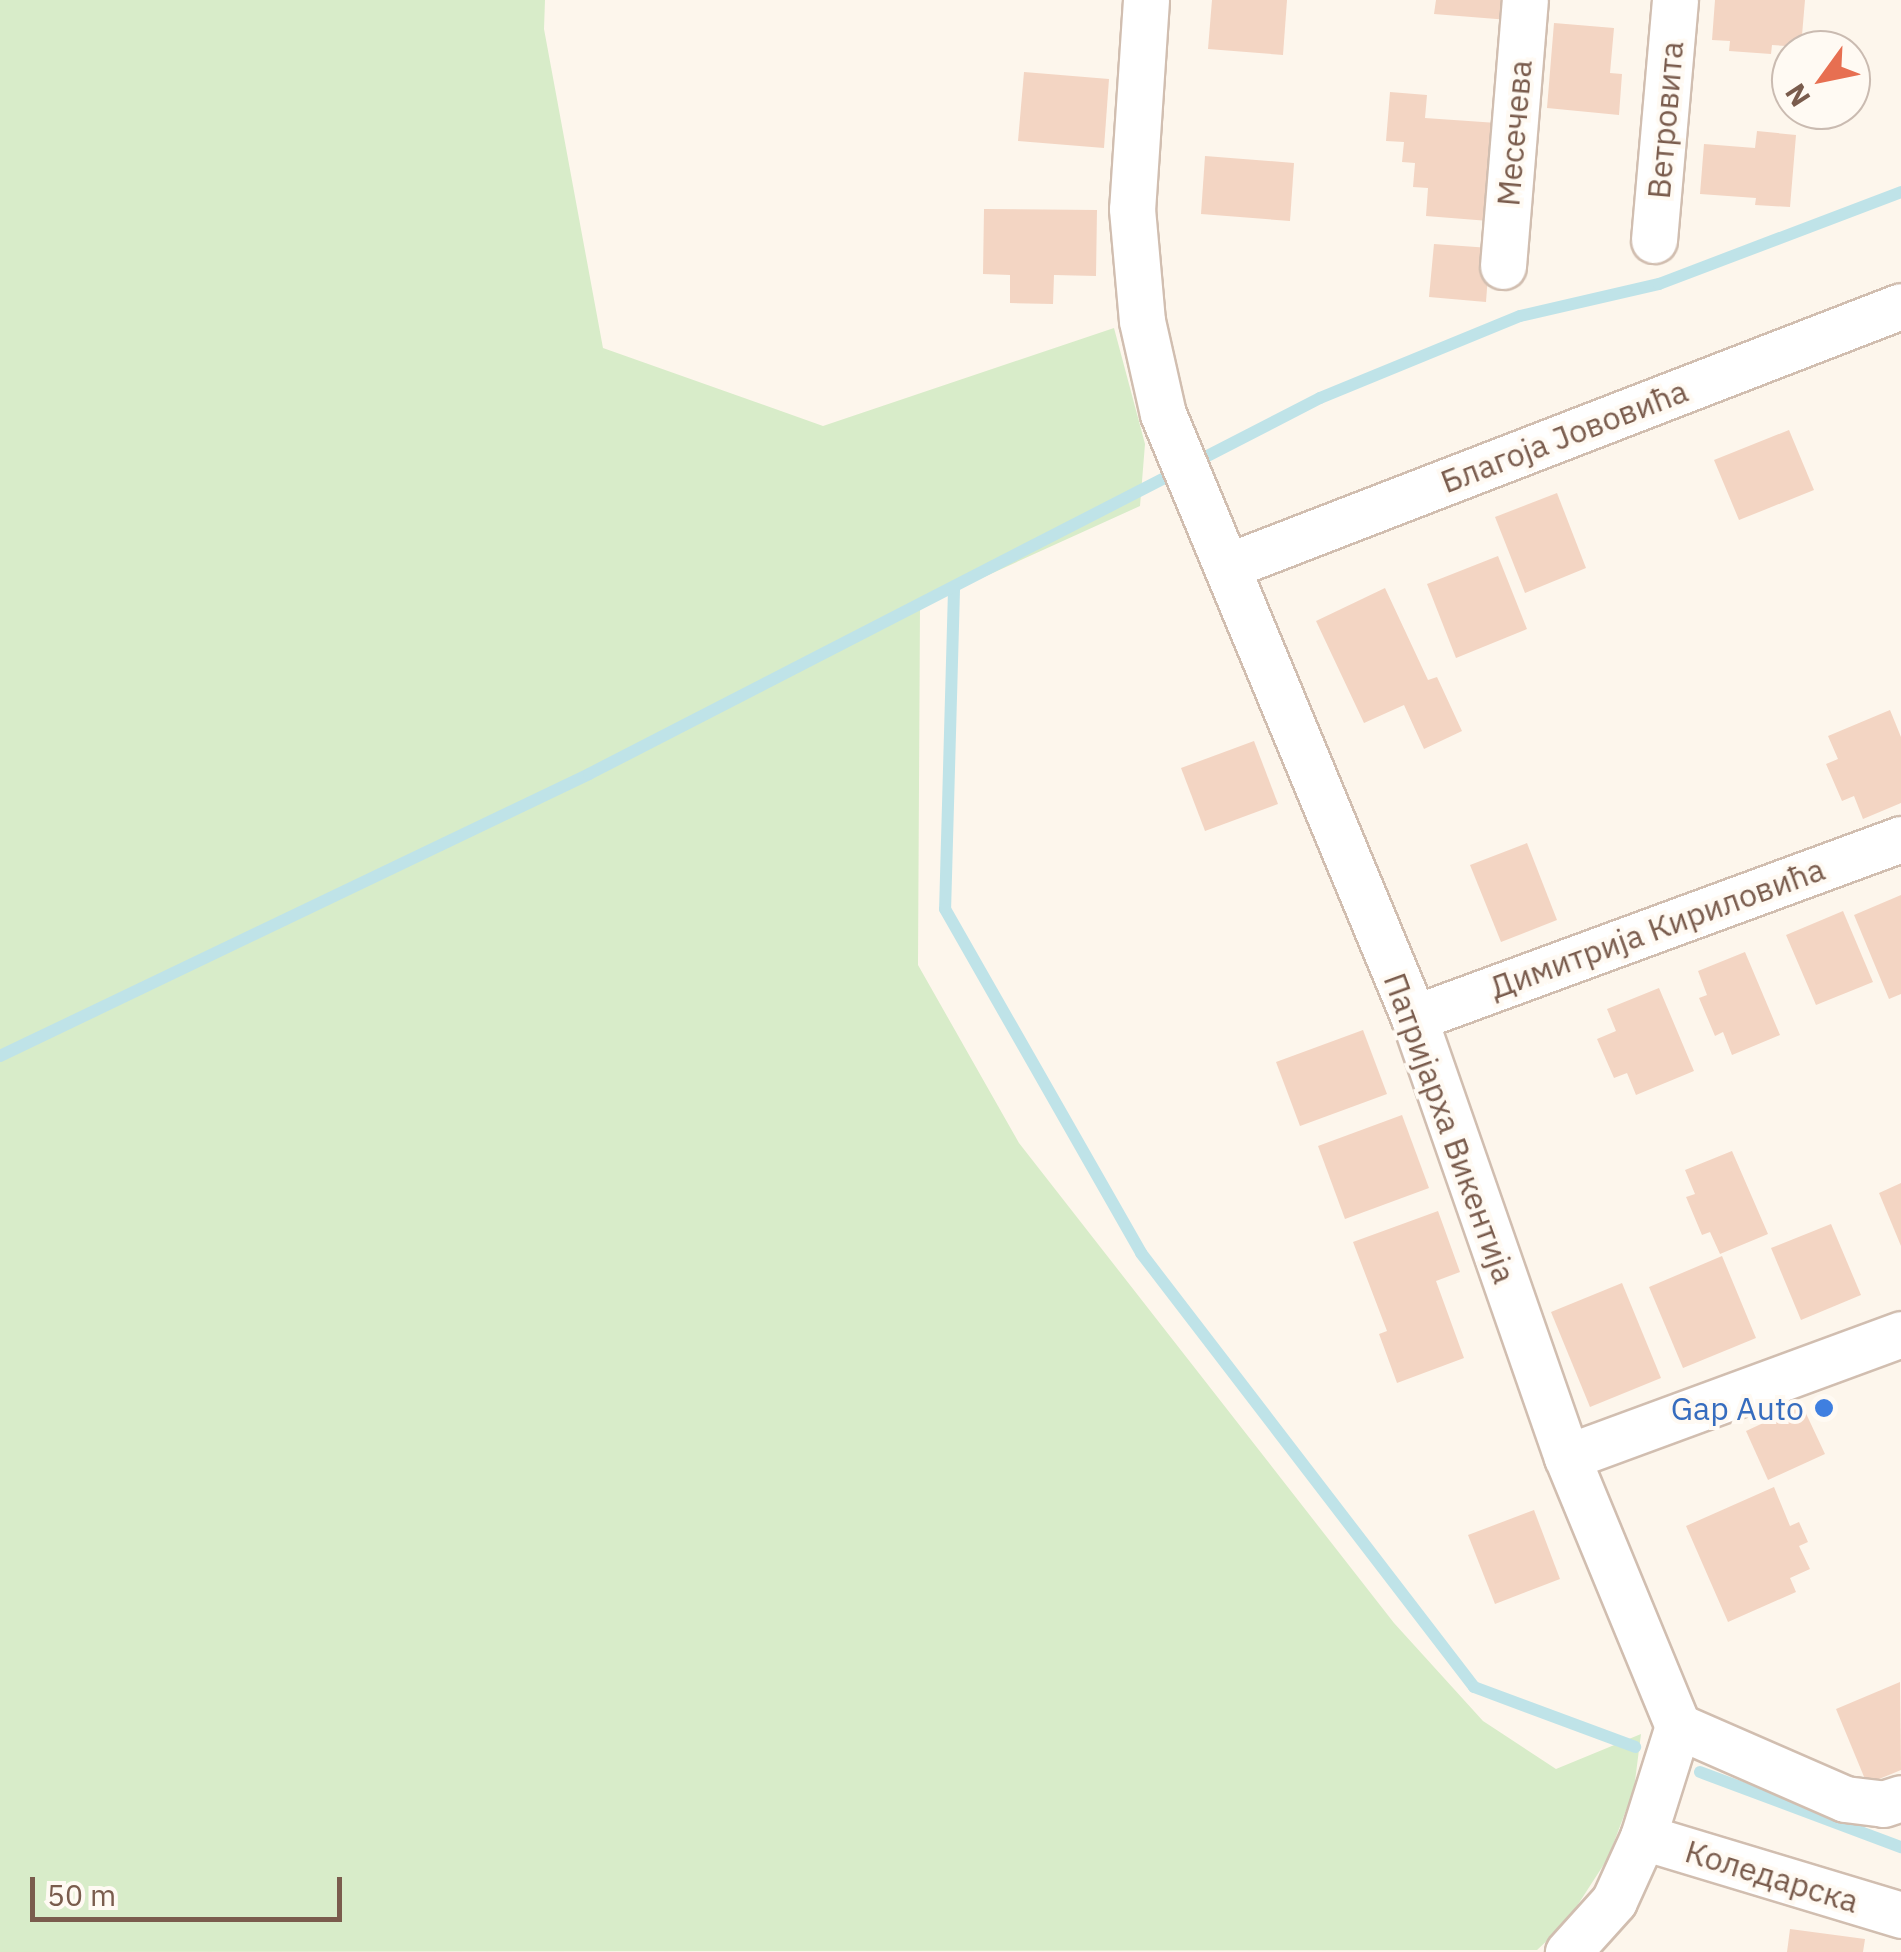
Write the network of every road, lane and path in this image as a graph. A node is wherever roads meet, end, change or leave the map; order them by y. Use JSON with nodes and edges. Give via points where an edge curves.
{"nodes":[{"id":1,"x":1146,"y":0,"type":"edge"},
{"id":2,"x":1525,"y":0,"type":"edge"},
{"id":3,"x":1675,"y":0,"type":"edge"},
{"id":4,"x":1654,"y":240,"type":"dead end"},
{"id":5,"x":1504,"y":266,"type":"dead end"},
{"id":6,"x":1901,"y":306,"type":"edge"},
{"id":7,"x":1228,"y":566,"type":"junction"},
{"id":8,"x":1901,"y":839,"type":"edge"},
{"id":9,"x":1414,"y":1018,"type":"junction"},
{"id":10,"x":1901,"y":1334,"type":"edge"},
{"id":11,"x":1567,"y":1457,"type":"junction"},
{"id":12,"x":1678,"y":1726,"type":"junction"},
{"id":13,"x":1901,"y":1798,"type":"edge"},
{"id":14,"x":1643,"y":1837,"type":"junction"},
{"id":15,"x":1901,"y":1915,"type":"edge"},
{"id":16,"x":1568,"y":1952,"type":"edge"}],
"edges":[{"from":1,"to":7,"type":"street","name":"Патријарха Викентија","via":[[1132,209],[1142,321],[1163,414]]},
{"from":2,"to":5,"type":"street","name":"Месечева"},
{"from":3,"to":4,"type":"street","name":"Ветровита"},
{"from":6,"to":7,"type":"street","name":"Благоја Јововића"},
{"from":7,"to":9,"type":"street","name":"Патријарха Викентија"},
{"from":8,"to":9,"type":"street","name":"Димитрија Кириловића"},
{"from":9,"to":11,"type":"street","name":"Патријарха Викентија"},
{"from":10,"to":11,"type":"street"},
{"from":11,"to":12,"type":"street","name":"Патријарха Викентија"},
{"from":12,"to":13,"type":"street","via":[[1845,1799],[1883,1804]]},
{"from":12,"to":14,"type":"street"},
{"from":14,"to":15,"type":"street","name":"Коледарска"},
{"from":14,"to":16,"type":"street","via":[[1614,1901]]}]}
